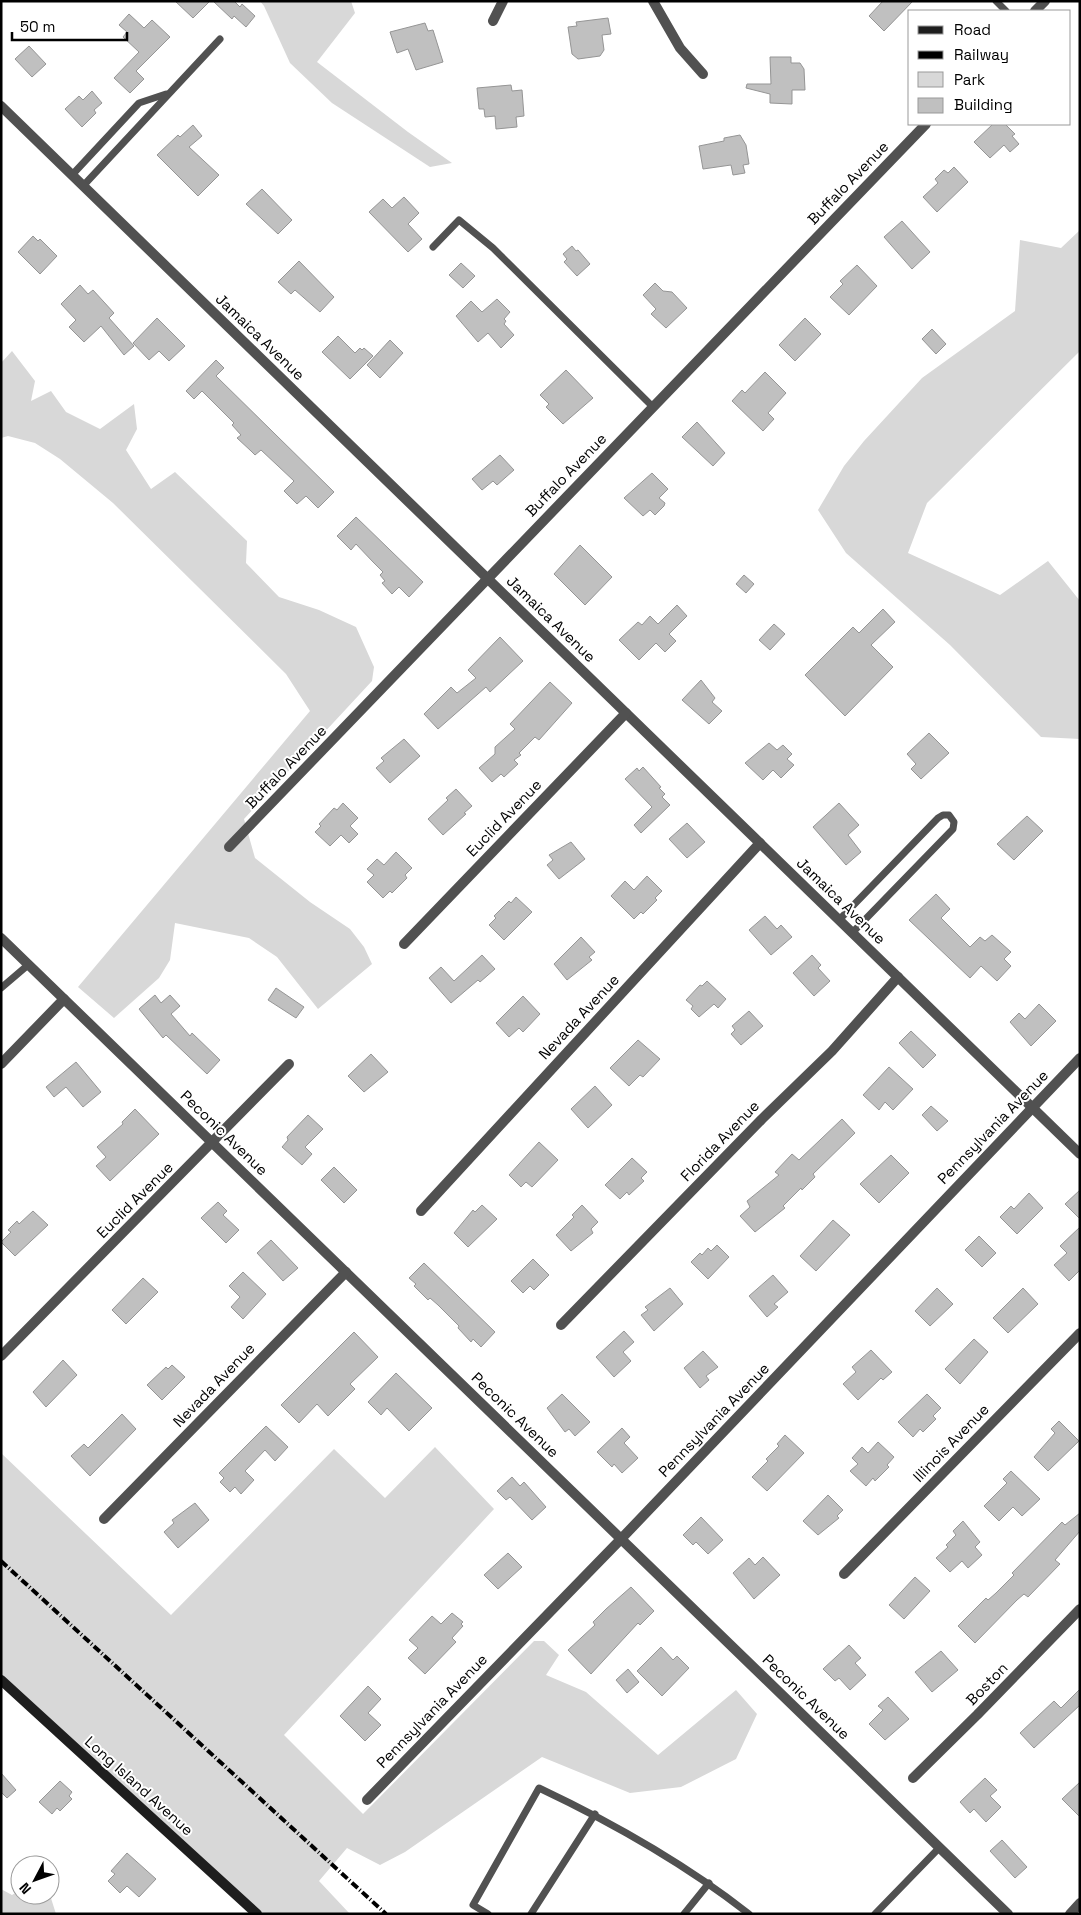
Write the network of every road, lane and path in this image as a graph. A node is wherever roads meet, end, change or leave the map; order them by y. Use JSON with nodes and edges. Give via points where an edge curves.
{"nodes":[{"id":1,"x":502,"y":1,"type":"edge"},
{"id":2,"x":653,"y":1,"type":"edge"},
{"id":3,"x":996,"y":1,"type":"edge"},
{"id":4,"x":1045,"y":1,"type":"edge"},
{"id":5,"x":1005,"y":10,"type":"edge"},
{"id":6,"x":1036,"y":10,"type":"edge"},
{"id":7,"x":493,"y":21,"type":"dead end"},
{"id":8,"x":220,"y":39,"type":"dead end"},
{"id":9,"x":703,"y":74,"type":"dead end"},
{"id":10,"x":169,"y":93,"type":"junction"},
{"id":11,"x":1,"y":106,"type":"edge"},
{"id":12,"x":925,"y":125,"type":"edge"},
{"id":13,"x":72,"y":175,"type":"junction"},
{"id":14,"x":83,"y":186,"type":"junction"},
{"id":15,"x":433,"y":247,"type":"dead end"},
{"id":16,"x":652,"y":406,"type":"junction"},
{"id":17,"x":488,"y":579,"type":"junction"},
{"id":18,"x":626,"y":714,"type":"junction"},
{"id":19,"x":760,"y":843,"type":"junction"},
{"id":20,"x":229,"y":848,"type":"dead end"},
{"id":21,"x":839,"y":920,"type":"junction"},
{"id":22,"x":852,"y":932,"type":"junction"},
{"id":23,"x":1,"y":938,"type":"edge"},
{"id":24,"x":404,"y":944,"type":"dead end"},
{"id":25,"x":28,"y":964,"type":"junction"},
{"id":26,"x":898,"y":977,"type":"junction"},
{"id":27,"x":1,"y":988,"type":"edge"},
{"id":28,"x":64,"y":999,"type":"junction"},
{"id":29,"x":1080,"y":1058,"type":"edge"},
{"id":30,"x":1,"y":1064,"type":"edge"},
{"id":31,"x":290,"y":1064,"type":"dead end"},
{"id":32,"x":1032,"y":1108,"type":"junction"},
{"id":33,"x":212,"y":1142,"type":"junction"},
{"id":34,"x":1080,"y":1154,"type":"edge"},
{"id":35,"x":420,"y":1211,"type":"dead end"},
{"id":36,"x":346,"y":1272,"type":"junction"},
{"id":37,"x":561,"y":1325,"type":"dead end"},
{"id":38,"x":1080,"y":1333,"type":"edge"},
{"id":39,"x":1,"y":1356,"type":"edge"},
{"id":40,"x":104,"y":1519,"type":"dead end"},
{"id":41,"x":621,"y":1539,"type":"junction"},
{"id":42,"x":844,"y":1574,"type":"dead end"},
{"id":43,"x":1080,"y":1609,"type":"edge"},
{"id":44,"x":1,"y":1680,"type":"edge"},
{"id":45,"x":913,"y":1778,"type":"dead end"},
{"id":46,"x":367,"y":1800,"type":"dead end"},
{"id":47,"x":594,"y":1814,"type":"junction"},
{"id":48,"x":940,"y":1847,"type":"junction"},
{"id":49,"x":709,"y":1883,"type":"junction"},
{"id":50,"x":1080,"y":1903,"type":"edge"},
{"id":51,"x":257,"y":1914,"type":"edge"},
{"id":52,"x":488,"y":1914,"type":"edge"},
{"id":53,"x":531,"y":1914,"type":"edge"},
{"id":54,"x":684,"y":1914,"type":"edge"},
{"id":55,"x":748,"y":1914,"type":"edge"},
{"id":56,"x":874,"y":1914,"type":"edge"},
{"id":57,"x":1008,"y":1914,"type":"edge"},
{"id":58,"x":1070,"y":1914,"type":"edge"}],
"edges":[{"from":1,"to":7,"type":"street"},
{"from":2,"to":9,"type":"street","via":[[680,48]]},
{"from":3,"to":5,"type":"lane"},
{"from":4,"to":6,"type":"street"},
{"from":8,"to":10,"type":"lane"},
{"from":10,"to":13,"type":"lane","via":[[139,103]]},
{"from":10,"to":14,"type":"lane"},
{"from":11,"to":13,"type":"street","name":"Jamaica Avenue"},
{"from":12,"to":16,"type":"street","name":"Buffalo Avenue"},
{"from":13,"to":14,"type":"street","name":"Jamaica Avenue"},
{"from":14,"to":17,"type":"street","name":"Jamaica Avenue"},
{"from":15,"to":16,"type":"lane","via":[[459,220],[493,248]]},
{"from":16,"to":17,"type":"street","name":"Buffalo Avenue"},
{"from":17,"to":18,"type":"street","name":"Jamaica Avenue"},
{"from":17,"to":20,"type":"street","name":"Buffalo Avenue"},
{"from":18,"to":19,"type":"street","name":"Jamaica Avenue"},
{"from":18,"to":24,"type":"street","name":"Euclid Avenue"},
{"from":19,"to":21,"type":"street","name":"Jamaica Avenue"},
{"from":19,"to":35,"type":"street","name":"Nevada Avenue"},
{"from":21,"to":22,"type":"street","name":"Jamaica Avenue"},
{"from":21,"to":22,"type":"lane","via":[[938,818],[948,816],[954,822],[952,829]]},
{"from":22,"to":26,"type":"street","name":"Jamaica Avenue"},
{"from":23,"to":25,"type":"street","name":"Peconic Avenue"},
{"from":25,"to":27,"type":"lane"},
{"from":25,"to":28,"type":"street","name":"Peconic Avenue"},
{"from":26,"to":32,"type":"street","name":"Jamaica Avenue"},
{"from":26,"to":37,"type":"street","name":"Florida Avenue","via":[[832,1051]]},
{"from":28,"to":30,"type":"street"},
{"from":28,"to":33,"type":"street","name":"Peconic Avenue"},
{"from":29,"to":32,"type":"street","name":"Pennsylvania Avenue"},
{"from":31,"to":33,"type":"street","name":"Euclid Avenue"},
{"from":32,"to":34,"type":"street","name":"Jamaica Avenue"},
{"from":32,"to":41,"type":"street","name":"Pennsylvania Avenue"},
{"from":33,"to":36,"type":"street","name":"Peconic Avenue"},
{"from":33,"to":39,"type":"street","name":"Euclid Avenue"},
{"from":36,"to":40,"type":"street","name":"Nevada Avenue"},
{"from":36,"to":41,"type":"street","name":"Peconic Avenue"},
{"from":38,"to":42,"type":"street","name":"Illinois Avenue"},
{"from":41,"to":46,"type":"street","name":"Pennsylvania Avenue"},
{"from":41,"to":48,"type":"street","name":"Peconic Avenue"},
{"from":43,"to":45,"type":"street","name":"Boston"},
{"from":44,"to":51,"type":"street","name":"Long Island Avenue"},
{"from":47,"to":49,"type":"lane"},
{"from":47,"to":52,"type":"lane","via":[[539,1788],[473,1905]]},
{"from":47,"to":53,"type":"lane"},
{"from":48,"to":56,"type":"lane"},
{"from":48,"to":57,"type":"street","name":"Peconic Avenue"},
{"from":49,"to":54,"type":"lane"},
{"from":49,"to":55,"type":"lane"},
{"from":50,"to":58,"type":"street"}]}
